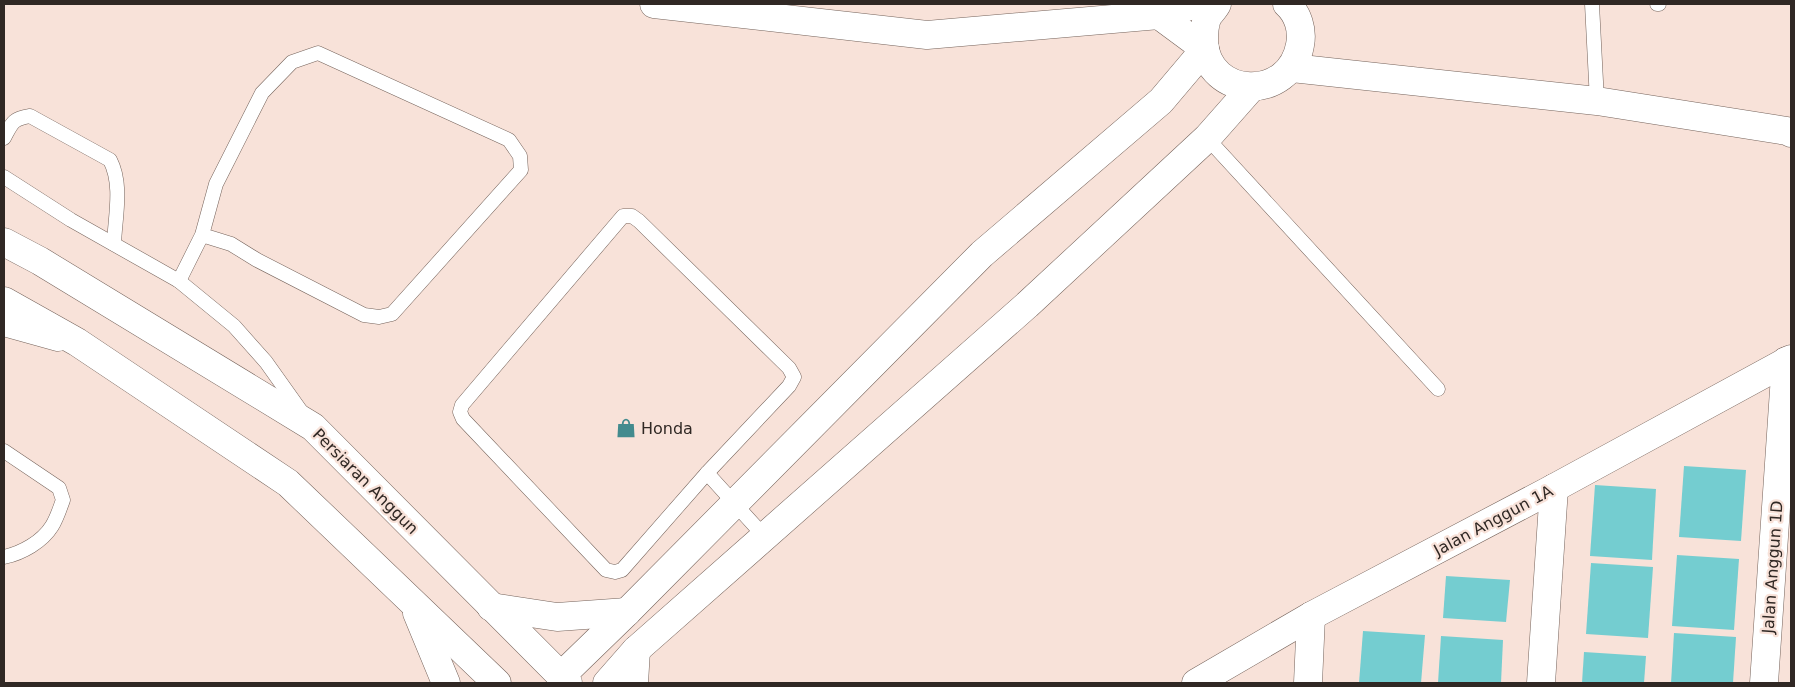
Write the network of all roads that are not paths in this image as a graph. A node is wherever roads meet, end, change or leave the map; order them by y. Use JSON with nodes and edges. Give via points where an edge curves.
{"nodes":[{"id":1,"x":654,"y":4,"type":"edge"},
{"id":2,"x":1197,"y":4,"type":"edge"},
{"id":3,"x":1217,"y":4,"type":"edge"},
{"id":4,"x":1286,"y":4,"type":"edge"},
{"id":5,"x":1592,"y":4,"type":"edge"},
{"id":6,"x":1159,"y":15,"type":"junction"},
{"id":7,"x":1205,"y":49,"type":"junction"},
{"id":8,"x":1292,"y":68,"type":"junction"},
{"id":9,"x":1252,"y":87,"type":"junction"},
{"id":10,"x":1598,"y":101,"type":"junction"},
{"id":11,"x":1790,"y":131,"type":"edge"},
{"id":12,"x":4,"y":138,"type":"edge"},
{"id":13,"x":1207,"y":138,"type":"junction"},
{"id":14,"x":4,"y":177,"type":"edge"},
{"id":15,"x":202,"y":235,"type":"junction"},
{"id":16,"x":4,"y":242,"type":"edge"},
{"id":17,"x":114,"y":244,"type":"junction"},
{"id":18,"x":179,"y":281,"type":"junction"},
{"id":19,"x":4,"y":301,"type":"edge"},
{"id":20,"x":4,"y":322,"type":"edge"},
{"id":21,"x":77,"y":342,"type":"junction"},
{"id":22,"x":1789,"y":360,"type":"edge"},
{"id":23,"x":1438,"y":389,"type":"dead end"},
{"id":24,"x":312,"y":427,"type":"junction"},
{"id":25,"x":4,"y":451,"type":"edge"},
{"id":26,"x":707,"y":474,"type":"junction"},
{"id":27,"x":1554,"y":488,"type":"junction"},
{"id":28,"x":733,"y":504,"type":"junction"},
{"id":29,"x":764,"y":536,"type":"junction"},
{"id":30,"x":4,"y":557,"type":"edge"},
{"id":31,"x":411,"y":600,"type":"junction"},
{"id":32,"x":491,"y":607,"type":"junction"},
{"id":33,"x":628,"y":612,"type":"junction"},
{"id":34,"x":1312,"y":616,"type":"junction"},
{"id":35,"x":636,"y":650,"type":"junction"},
{"id":36,"x":561,"y":681,"type":"edge"},
{"id":37,"x":446,"y":683,"type":"edge"},
{"id":38,"x":497,"y":683,"type":"edge"},
{"id":39,"x":607,"y":683,"type":"edge"},
{"id":40,"x":634,"y":683,"type":"edge"},
{"id":41,"x":1196,"y":683,"type":"edge"},
{"id":42,"x":1308,"y":683,"type":"edge"},
{"id":43,"x":1541,"y":683,"type":"edge"},
{"id":44,"x":1764,"y":683,"type":"edge"}],
"edges":[{"from":1,"to":6,"type":"street","via":[[927,35]]},
{"from":2,"to":6,"type":"street"},
{"from":3,"to":7,"type":"street","via":[[1208,16],[1204,32]]},
{"from":4,"to":8,"type":"street","via":[[1299,22],[1301,39],[1299,54]]},
{"from":5,"to":10,"type":"lane"},
{"from":6,"to":7,"type":"street"},
{"from":7,"to":9,"type":"street","via":[[1211,64],[1222,76],[1236,84]]},
{"from":7,"to":28,"type":"street","via":[[1161,101],[982,254]]},
{"from":8,"to":9,"type":"street","via":[[1267,85]]},
{"from":8,"to":10,"type":"street"},
{"from":9,"to":13,"type":"street"},
{"from":10,"to":11,"type":"street"},
{"from":12,"to":17,"type":"lane","via":[[12,122],[30,116],[110,160],[117,183]]},
{"from":13,"to":23,"type":"lane"},
{"from":13,"to":29,"type":"street","via":[[1027,305]]},
{"from":14,"to":17,"type":"lane"},
{"from":15,"to":15,"type":"lane","via":[[216,184],[262,93],[292,62],[318,53],[509,140],[520,156],[520,170],[392,314],[379,317],[364,315],[230,244]]},
{"from":15,"to":18,"type":"lane"},
{"from":16,"to":24,"type":"street","name":"Persiaran Anggun"},
{"from":17,"to":18,"type":"lane"},
{"from":18,"to":24,"type":"lane","via":[[234,326],[266,362]]},
{"from":19,"to":21,"type":"street"},
{"from":20,"to":21,"type":"street"},
{"from":21,"to":31,"type":"street","via":[[288,483]]},
{"from":22,"to":27,"type":"street","name":"Jalan Anggun 1A"},
{"from":22,"to":44,"type":"street","name":"Jalan Anggun 1D"},
{"from":24,"to":32,"type":"street","name":"Persiaran Anggun"},
{"from":25,"to":30,"type":"lane","via":[[59,488],[63,500],[52,526],[31,547],[17,555]]},
{"from":26,"to":26,"type":"lane","via":[[622,570],[606,570],[463,419],[460,412],[462,405],[623,216],[632,216],[639,221],[789,368],[794,377]]},
{"from":26,"to":28,"type":"lane"},
{"from":27,"to":34,"type":"street","name":"Jalan Anggun 1A"},
{"from":27,"to":43,"type":"street"},
{"from":28,"to":29,"type":"lane"},
{"from":28,"to":33,"type":"street"},
{"from":29,"to":35,"type":"street"},
{"from":31,"to":37,"type":"street"},
{"from":31,"to":38,"type":"street"},
{"from":32,"to":33,"type":"street","via":[[557,617]]},
{"from":32,"to":36,"type":"street","name":"Persiaran Anggun"},
{"from":33,"to":36,"type":"street"},
{"from":34,"to":41,"type":"street","name":"Jalan Anggun 1A"},
{"from":34,"to":42,"type":"street"},
{"from":35,"to":39,"type":"street"},
{"from":35,"to":40,"type":"street"}]}
